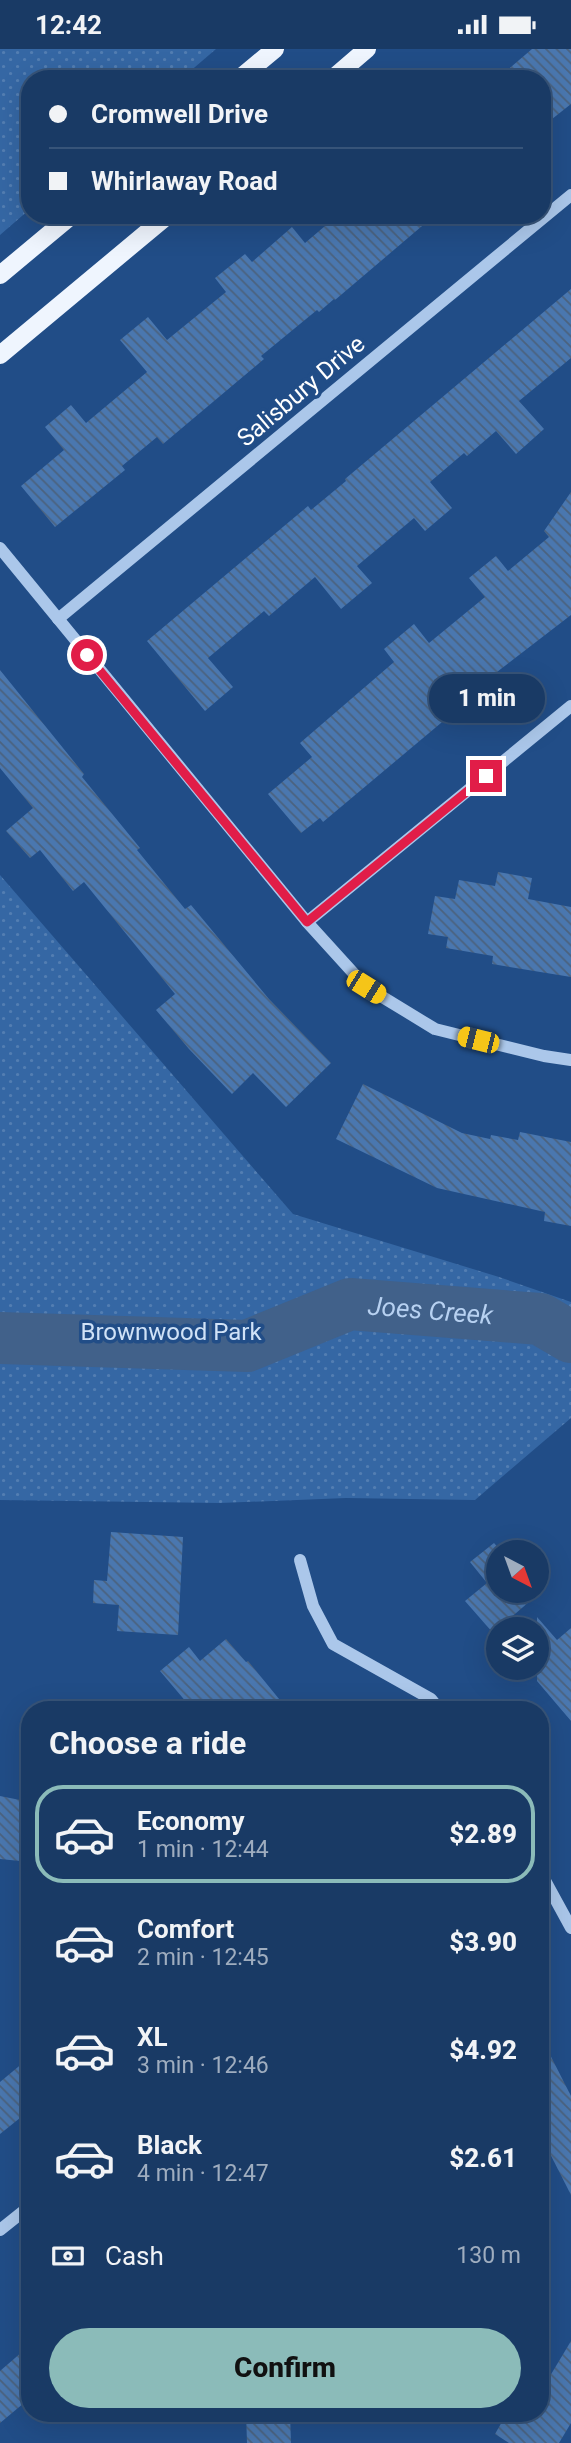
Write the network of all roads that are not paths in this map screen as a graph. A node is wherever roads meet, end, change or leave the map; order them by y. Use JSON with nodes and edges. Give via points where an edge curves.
{"nodes":[{"id":1,"x":275,"y":49,"type":"edge"},
{"id":2,"x":367,"y":49,"type":"edge"},
{"id":3,"x":250,"y":70,"type":"edge"},
{"id":4,"x":342,"y":70,"type":"edge"},
{"id":5,"x":571,"y":195,"type":"edge"},
{"id":6,"x":551,"y":212,"type":"edge"},
{"id":7,"x":61,"y":224,"type":"edge"},
{"id":8,"x":157,"y":224,"type":"edge"},
{"id":9,"x":536,"y":224,"type":"edge"},
{"id":10,"x":0,"y":275,"type":"edge"},
{"id":11,"x":0,"y":355,"type":"edge"},
{"id":12,"x":0,"y":548,"type":"edge"},
{"id":13,"x":58,"y":619,"type":"junction"},
{"id":14,"x":571,"y":706,"type":"edge"},
{"id":15,"x":307,"y":922,"type":"junction"},
{"id":16,"x":571,"y":1060,"type":"edge"},
{"id":17,"x":300,"y":1560,"type":"dead end"},
{"id":18,"x":433,"y":1701,"type":"edge"},
{"id":19,"x":549,"y":1888,"type":"edge"},
{"id":20,"x":571,"y":1928,"type":"edge"},
{"id":21,"x":21,"y":2213,"type":"edge"},
{"id":22,"x":0,"y":2230,"type":"edge"}],
"edges":[{"from":1,"to":3,"type":"main road"},
{"from":2,"to":4,"type":"main road"},
{"from":5,"to":6,"type":"street","name":"Salisbury Drive"},
{"from":7,"to":10,"type":"main road"},
{"from":8,"to":11,"type":"main road"},
{"from":9,"to":13,"type":"street","name":"Salisbury Drive"},
{"from":12,"to":13,"type":"street"},
{"from":13,"to":15,"type":"street"},
{"from":14,"to":15,"type":"street"},
{"from":15,"to":16,"type":"street","via":[[366,987],[435,1029]]},
{"from":17,"to":18,"type":"street","via":[[313,1606],[333,1644]]},
{"from":19,"to":20,"type":"street"},
{"from":21,"to":22,"type":"street"}]}
